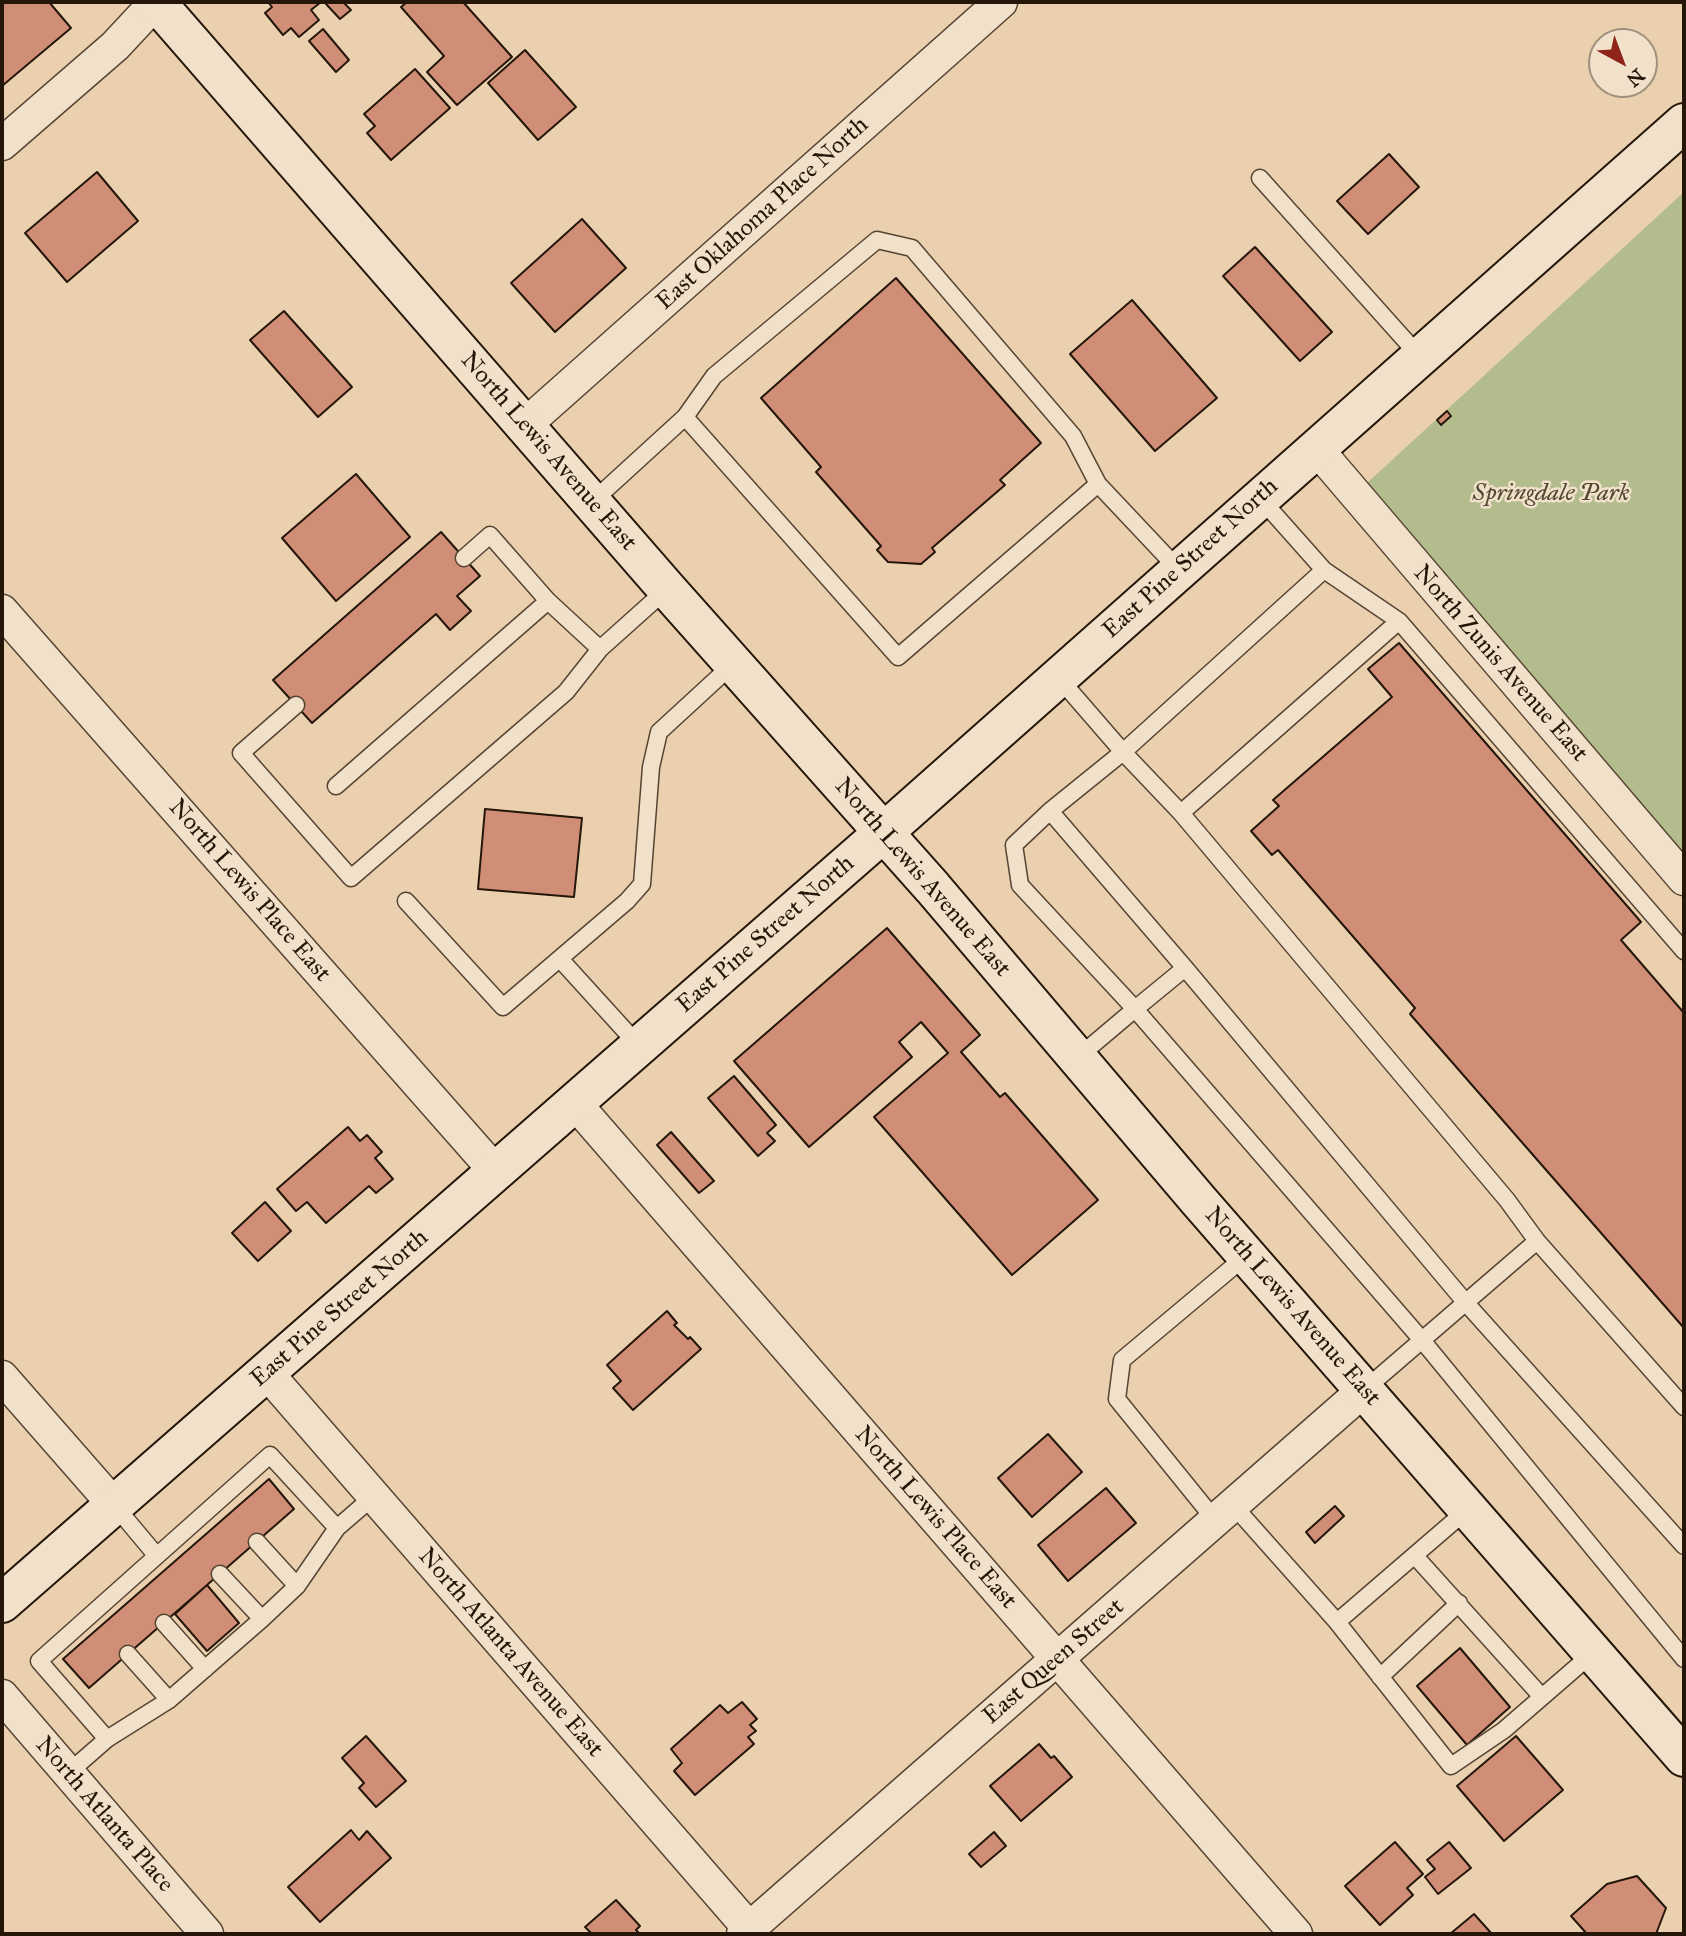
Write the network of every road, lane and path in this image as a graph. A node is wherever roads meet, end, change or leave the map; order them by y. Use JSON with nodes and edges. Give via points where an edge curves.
{"nodes":[{"id":1,"x":156,"y":2,"type":"edge"},
{"id":2,"x":1001,"y":2,"type":"edge"},
{"id":3,"x":1684,"y":123,"type":"edge"},
{"id":4,"x":2,"y":144,"type":"edge"},
{"id":5,"x":1260,"y":178,"type":"dead end"},
{"id":6,"x":1421,"y":358,"type":"junction"},
{"id":7,"x":685,"y":417,"type":"junction"},
{"id":8,"x":525,"y":425,"type":"junction"},
{"id":9,"x":1316,"y":448,"type":"junction"},
{"id":10,"x":1098,"y":484,"type":"junction"},
{"id":11,"x":1260,"y":498,"type":"junction"},
{"id":12,"x":592,"y":502,"type":"junction"},
{"id":13,"x":464,"y":558,"type":"dead end"},
{"id":14,"x":1179,"y":569,"type":"junction"},
{"id":15,"x":1324,"y":570,"type":"junction"},
{"id":16,"x":667,"y":589,"type":"junction"},
{"id":17,"x":548,"y":601,"type":"junction"},
{"id":18,"x":2,"y":611,"type":"edge"},
{"id":19,"x":1399,"y":621,"type":"junction"},
{"id":20,"x":600,"y":649,"type":"junction"},
{"id":21,"x":733,"y":664,"type":"junction"},
{"id":22,"x":1058,"y":677,"type":"junction"},
{"id":23,"x":296,"y":705,"type":"dead end"},
{"id":24,"x":1123,"y":752,"type":"junction"},
{"id":25,"x":336,"y":786,"type":"dead end"},
{"id":26,"x":1050,"y":811,"type":"junction"},
{"id":27,"x":1181,"y":813,"type":"junction"},
{"id":28,"x":883,"y":834,"type":"junction"},
{"id":29,"x":1682,"y":871,"type":"edge"},
{"id":30,"x":407,"y":901,"type":"dead end"},
{"id":31,"x":1684,"y":951,"type":"edge"},
{"id":32,"x":560,"y":959,"type":"junction"},
{"id":33,"x":1185,"y":968,"type":"junction"},
{"id":34,"x":1135,"y":1009,"type":"junction"},
{"id":35,"x":639,"y":1046,"type":"junction"},
{"id":36,"x":1077,"y":1058,"type":"junction"},
{"id":37,"x":575,"y":1102,"type":"junction"},
{"id":38,"x":496,"y":1172,"type":"junction"},
{"id":39,"x":1537,"y":1241,"type":"junction"},
{"id":40,"x":1247,"y":1255,"type":"junction"},
{"id":41,"x":1465,"y":1303,"type":"junction"},
{"id":42,"x":1421,"y":1339,"type":"junction"},
{"id":43,"x":267,"y":1373,"type":"junction"},
{"id":44,"x":2,"y":1377,"type":"edge"},
{"id":45,"x":1364,"y":1390,"type":"junction"},
{"id":46,"x":1684,"y":1407,"type":"edge"},
{"id":47,"x":374,"y":1496,"type":"junction"},
{"id":48,"x":219,"y":1500,"type":"junction"},
{"id":49,"x":115,"y":1506,"type":"junction"},
{"id":50,"x":1467,"y":1510,"type":"junction"},
{"id":51,"x":230,"y":1513,"type":"dead end"},
{"id":52,"x":1224,"y":1513,"type":"junction"},
{"id":53,"x":337,"y":1528,"type":"junction"},
{"id":54,"x":182,"y":1532,"type":"junction"},
{"id":55,"x":257,"y":1542,"type":"dead end"},
{"id":56,"x":194,"y":1545,"type":"dead end"},
{"id":57,"x":1684,"y":1546,"type":"edge"},
{"id":58,"x":156,"y":1555,"type":"junction"},
{"id":59,"x":1415,"y":1556,"type":"junction"},
{"id":60,"x":220,"y":1574,"type":"dead end"},
{"id":61,"x":297,"y":1586,"type":"junction"},
{"id":62,"x":2,"y":1603,"type":"edge"},
{"id":63,"x":1459,"y":1603,"type":"junction"},
{"id":64,"x":262,"y":1619,"type":"junction"},
{"id":65,"x":1337,"y":1622,"type":"junction"},
{"id":66,"x":164,"y":1623,"type":"dead end"},
{"id":67,"x":1594,"y":1652,"type":"junction"},
{"id":68,"x":128,"y":1654,"type":"dead end"},
{"id":69,"x":1684,"y":1659,"type":"edge"},
{"id":70,"x":1057,"y":1660,"type":"junction"},
{"id":71,"x":205,"y":1669,"type":"junction"},
{"id":72,"x":1380,"y":1677,"type":"junction"},
{"id":73,"x":2,"y":1696,"type":"edge"},
{"id":74,"x":1542,"y":1697,"type":"junction"},
{"id":75,"x":169,"y":1700,"type":"junction"},
{"id":76,"x":107,"y":1739,"type":"junction"},
{"id":77,"x":1684,"y":1757,"type":"edge"},
{"id":78,"x":68,"y":1773,"type":"junction"},
{"id":79,"x":749,"y":1933,"type":"edge"},
{"id":80,"x":207,"y":1934,"type":"edge"},
{"id":81,"x":1296,"y":1934,"type":"edge"}],
"edges":[{"from":1,"to":4,"type":"street","via":[[115,46]]},
{"from":1,"to":8,"type":"main road","name":"North Lewis Avenue East"},
{"from":2,"to":8,"type":"street","name":"East Oklahoma Place North"},
{"from":3,"to":6,"type":"main road","name":"East Pine Street North"},
{"from":5,"to":6,"type":"lane"},
{"from":6,"to":9,"type":"main road","name":"East Pine Street North"},
{"from":7,"to":10,"type":"lane","via":[[898,657]]},
{"from":7,"to":10,"type":"lane","via":[[714,376],[877,240],[912,248],[1073,436]]},
{"from":7,"to":12,"type":"lane"},
{"from":8,"to":12,"type":"main road","name":"North Lewis Avenue East"},
{"from":9,"to":11,"type":"main road","name":"East Pine Street North"},
{"from":9,"to":29,"type":"street","name":"North Zunis Avenue East"},
{"from":10,"to":14,"type":"lane"},
{"from":11,"to":14,"type":"main road","name":"East Pine Street North"},
{"from":11,"to":15,"type":"lane"},
{"from":12,"to":16,"type":"main road","name":"North Lewis Avenue East"},
{"from":13,"to":17,"type":"lane","via":[[490,535]]},
{"from":14,"to":22,"type":"main road","name":"East Pine Street North"},
{"from":15,"to":19,"type":"lane"},
{"from":15,"to":24,"type":"lane"},
{"from":16,"to":20,"type":"lane"},
{"from":16,"to":21,"type":"main road","name":"North Lewis Avenue East"},
{"from":17,"to":20,"type":"lane"},
{"from":17,"to":25,"type":"lane"},
{"from":18,"to":38,"type":"street","name":"North Lewis Place East"},
{"from":19,"to":27,"type":"lane"},
{"from":19,"to":31,"type":"lane"},
{"from":20,"to":23,"type":"lane","via":[[566,692],[351,878],[241,753]]},
{"from":21,"to":28,"type":"main road","name":"North Lewis Avenue East"},
{"from":21,"to":32,"type":"lane","via":[[659,732],[651,767],[642,884]]},
{"from":22,"to":24,"type":"lane"},
{"from":22,"to":28,"type":"main road","name":"East Pine Street North"},
{"from":24,"to":26,"type":"lane"},
{"from":24,"to":27,"type":"lane"},
{"from":26,"to":33,"type":"lane"},
{"from":26,"to":34,"type":"lane","via":[[1014,845],[1020,885]]},
{"from":27,"to":39,"type":"lane"},
{"from":28,"to":35,"type":"main road","name":"East Pine Street North"},
{"from":28,"to":36,"type":"main road","name":"North Lewis Avenue East"},
{"from":30,"to":32,"type":"lane","via":[[503,1007]]},
{"from":32,"to":35,"type":"lane"},
{"from":33,"to":34,"type":"lane"},
{"from":33,"to":41,"type":"lane"},
{"from":34,"to":36,"type":"lane"},
{"from":34,"to":42,"type":"lane"},
{"from":35,"to":37,"type":"main road","name":"East Pine Street North"},
{"from":36,"to":40,"type":"main road","name":"North Lewis Avenue East"},
{"from":37,"to":38,"type":"main road","name":"East Pine Street North"},
{"from":37,"to":70,"type":"street","name":"North Lewis Place East"},
{"from":38,"to":43,"type":"main road","name":"East Pine Street North"},
{"from":39,"to":41,"type":"lane"},
{"from":39,"to":46,"type":"lane"},
{"from":40,"to":45,"type":"main road","name":"North Lewis Avenue East"},
{"from":40,"to":52,"type":"lane","via":[[1122,1360],[1117,1399]]},
{"from":41,"to":42,"type":"lane"},
{"from":41,"to":57,"type":"lane"},
{"from":42,"to":45,"type":"lane"},
{"from":42,"to":69,"type":"lane"},
{"from":43,"to":47,"type":"street","name":"North Atlanta Avenue East"},
{"from":43,"to":49,"type":"main road","name":"East Pine Street North"},
{"from":44,"to":49,"type":"street"},
{"from":45,"to":50,"type":"main road","name":"North Lewis Avenue East"},
{"from":45,"to":52,"type":"street","name":"East Queen Street"},
{"from":47,"to":53,"type":"lane"},
{"from":47,"to":79,"type":"street","name":"North Atlanta Avenue East"},
{"from":48,"to":51,"type":"lane"},
{"from":48,"to":53,"type":"lane","via":[[270,1455]]},
{"from":48,"to":54,"type":"lane"},
{"from":49,"to":58,"type":"lane"},
{"from":49,"to":62,"type":"main road","name":"East Pine Street North"},
{"from":50,"to":59,"type":"lane"},
{"from":50,"to":67,"type":"main road","name":"North Lewis Avenue East"},
{"from":52,"to":65,"type":"lane"},
{"from":52,"to":70,"type":"street","name":"East Queen Street"},
{"from":53,"to":61,"type":"lane"},
{"from":54,"to":56,"type":"lane"},
{"from":54,"to":58,"type":"lane"},
{"from":55,"to":61,"type":"lane"},
{"from":58,"to":76,"type":"lane","via":[[132,1588],[39,1661]]},
{"from":59,"to":63,"type":"lane"},
{"from":59,"to":65,"type":"lane"},
{"from":60,"to":64,"type":"lane"},
{"from":61,"to":64,"type":"lane"},
{"from":63,"to":72,"type":"lane"},
{"from":63,"to":74,"type":"lane"},
{"from":64,"to":71,"type":"lane"},
{"from":65,"to":72,"type":"lane"},
{"from":66,"to":71,"type":"lane"},
{"from":67,"to":74,"type":"lane"},
{"from":67,"to":77,"type":"main road","name":"North Lewis Avenue East"},
{"from":68,"to":75,"type":"lane"},
{"from":70,"to":79,"type":"street","name":"East Queen Street"},
{"from":70,"to":81,"type":"street","name":"North Lewis Place East"},
{"from":71,"to":75,"type":"lane"},
{"from":72,"to":74,"type":"lane","via":[[1451,1766]]},
{"from":73,"to":78,"type":"street","name":"North Atlanta Place"},
{"from":75,"to":76,"type":"lane"},
{"from":76,"to":78,"type":"lane"},
{"from":78,"to":80,"type":"street","name":"North Atlanta Place"}]}
